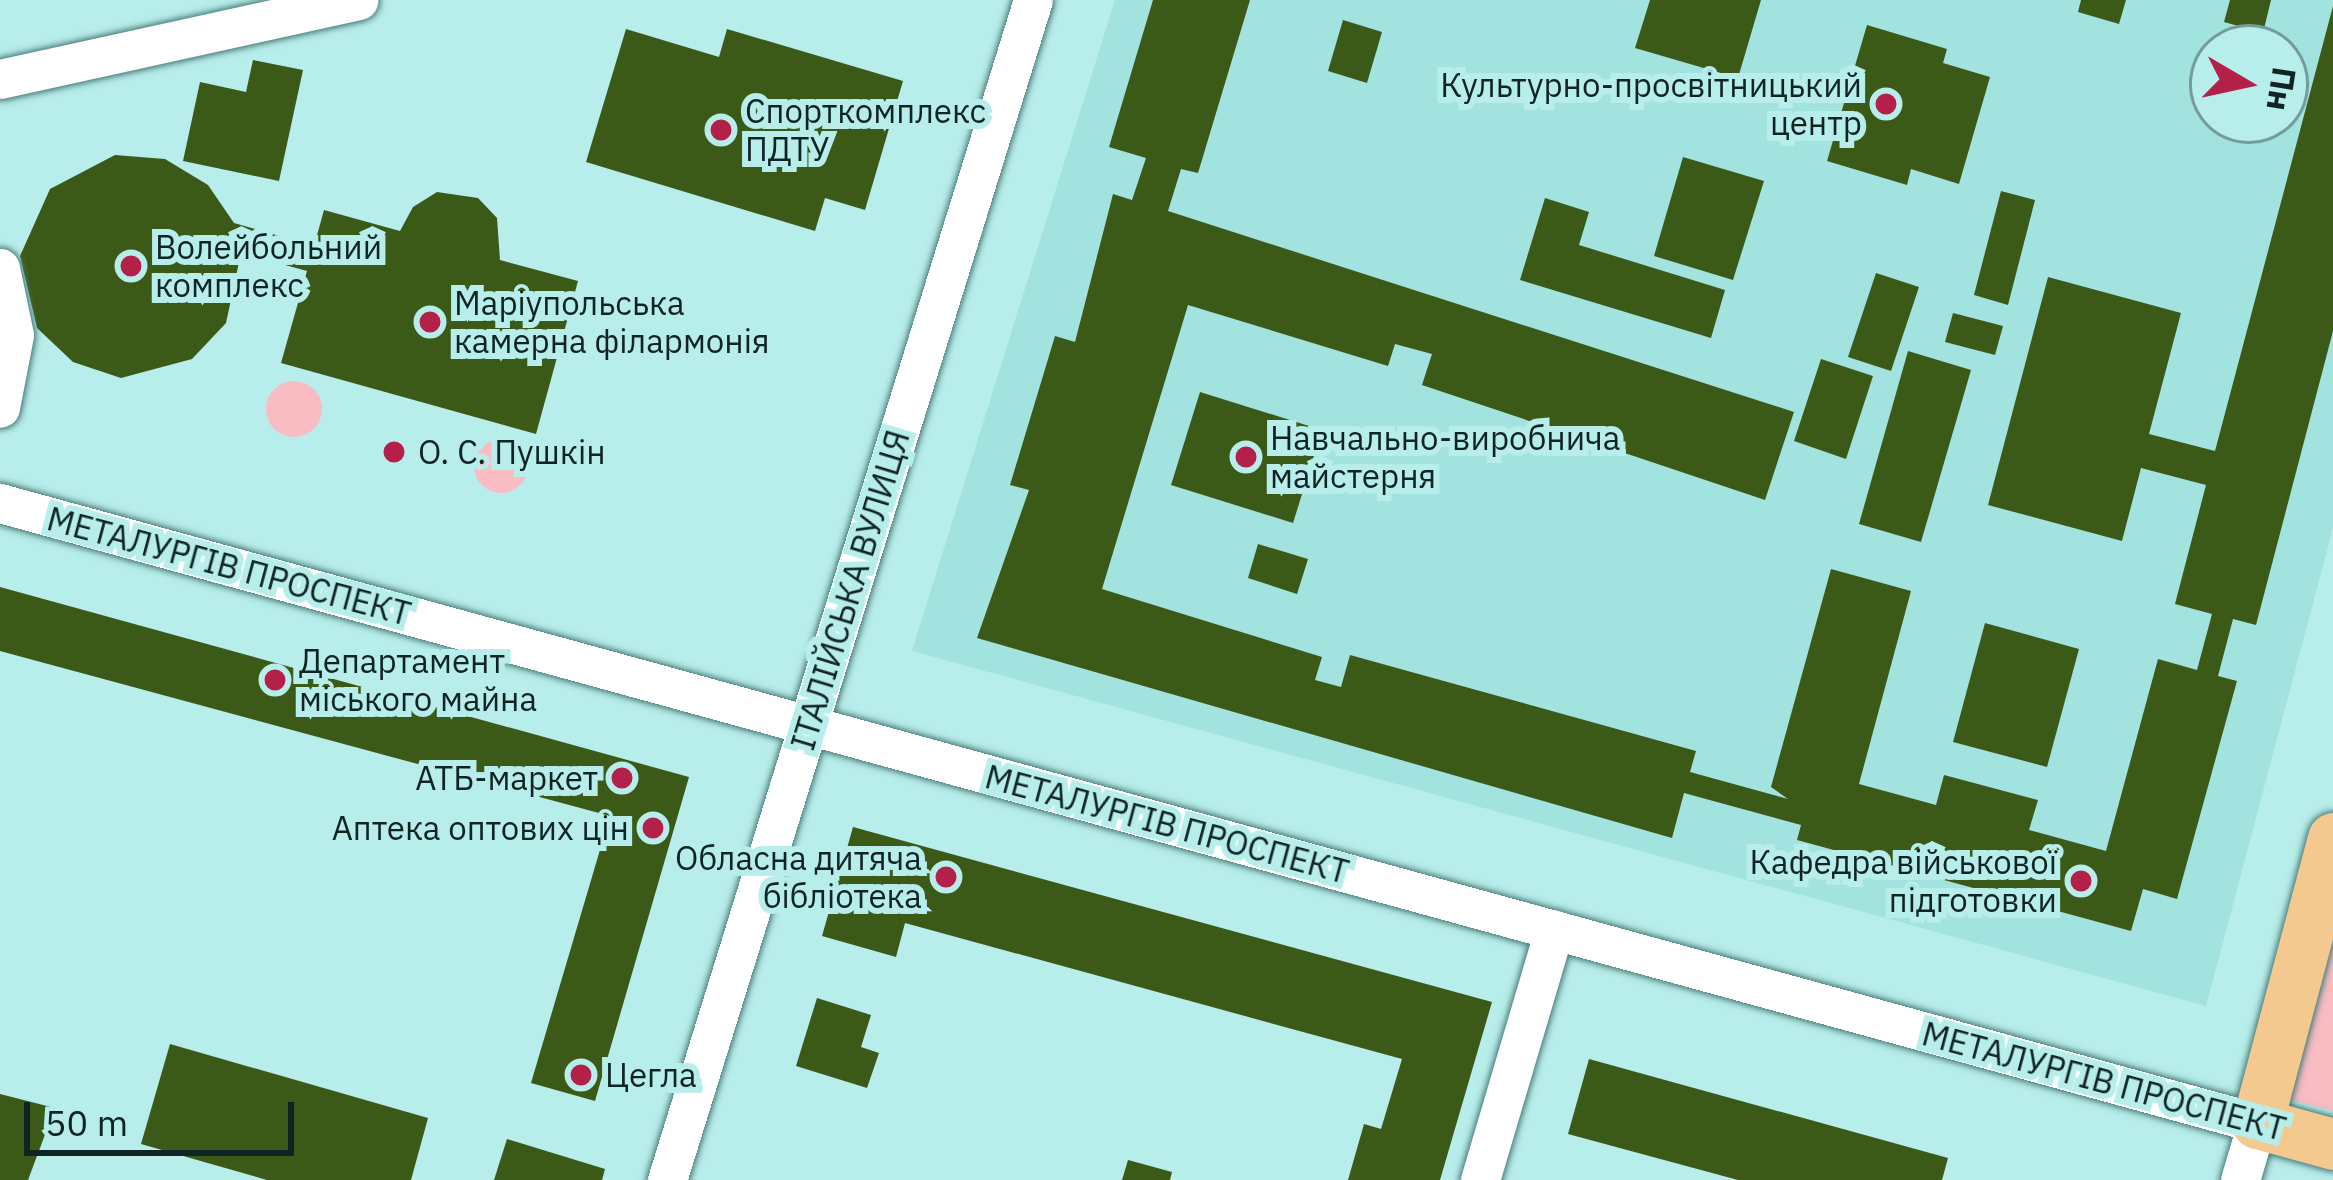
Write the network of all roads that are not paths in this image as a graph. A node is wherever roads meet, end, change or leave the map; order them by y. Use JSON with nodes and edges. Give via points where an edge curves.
{"nodes":[{"id":1,"x":356,"y":0,"type":"edge"},
{"id":2,"x":1022,"y":2,"type":"edge"},
{"id":3,"x":0,"y":80,"type":"edge"},
{"id":4,"x":0,"y":268,"type":"edge"},
{"id":5,"x":0,"y":408,"type":"edge"},
{"id":6,"x":0,"y":503,"type":"edge"},
{"id":7,"x":808,"y":725,"type":"junction"},
{"id":8,"x":2333,"y":838,"type":"edge"},
{"id":9,"x":1553,"y":930,"type":"junction"},
{"id":10,"x":2257,"y":1124,"type":"junction"},
{"id":11,"x":2333,"y":1144,"type":"edge"},
{"id":12,"x":667,"y":1180,"type":"edge"},
{"id":13,"x":1480,"y":1180,"type":"edge"},
{"id":14,"x":2240,"y":1180,"type":"edge"}],
"edges":[{"from":1,"to":3,"type":"street"},
{"from":2,"to":7,"type":"street","name":"ІТАЛІЙСЬКА ВУЛИЦЯ"},
{"from":4,"to":5,"type":"street","via":[[14,335]]},
{"from":6,"to":7,"type":"street","name":"МЕТАЛУРГІВ ПРОСПЕКТ"},
{"from":7,"to":9,"type":"street","name":"МЕТАЛУРГІВ ПРОСПЕКТ"},
{"from":7,"to":12,"type":"street","name":"ІТАЛІЙСЬКА ВУЛИЦЯ"},
{"from":8,"to":10,"type":"main road"},
{"from":9,"to":10,"type":"street","name":"МЕТАЛУРГІВ ПРОСПЕКТ"},
{"from":9,"to":13,"type":"street"},
{"from":10,"to":11,"type":"main road","name":"МЕТАЛУРГІВ ПРОСПЕКТ"},
{"from":10,"to":14,"type":"street"}]}
